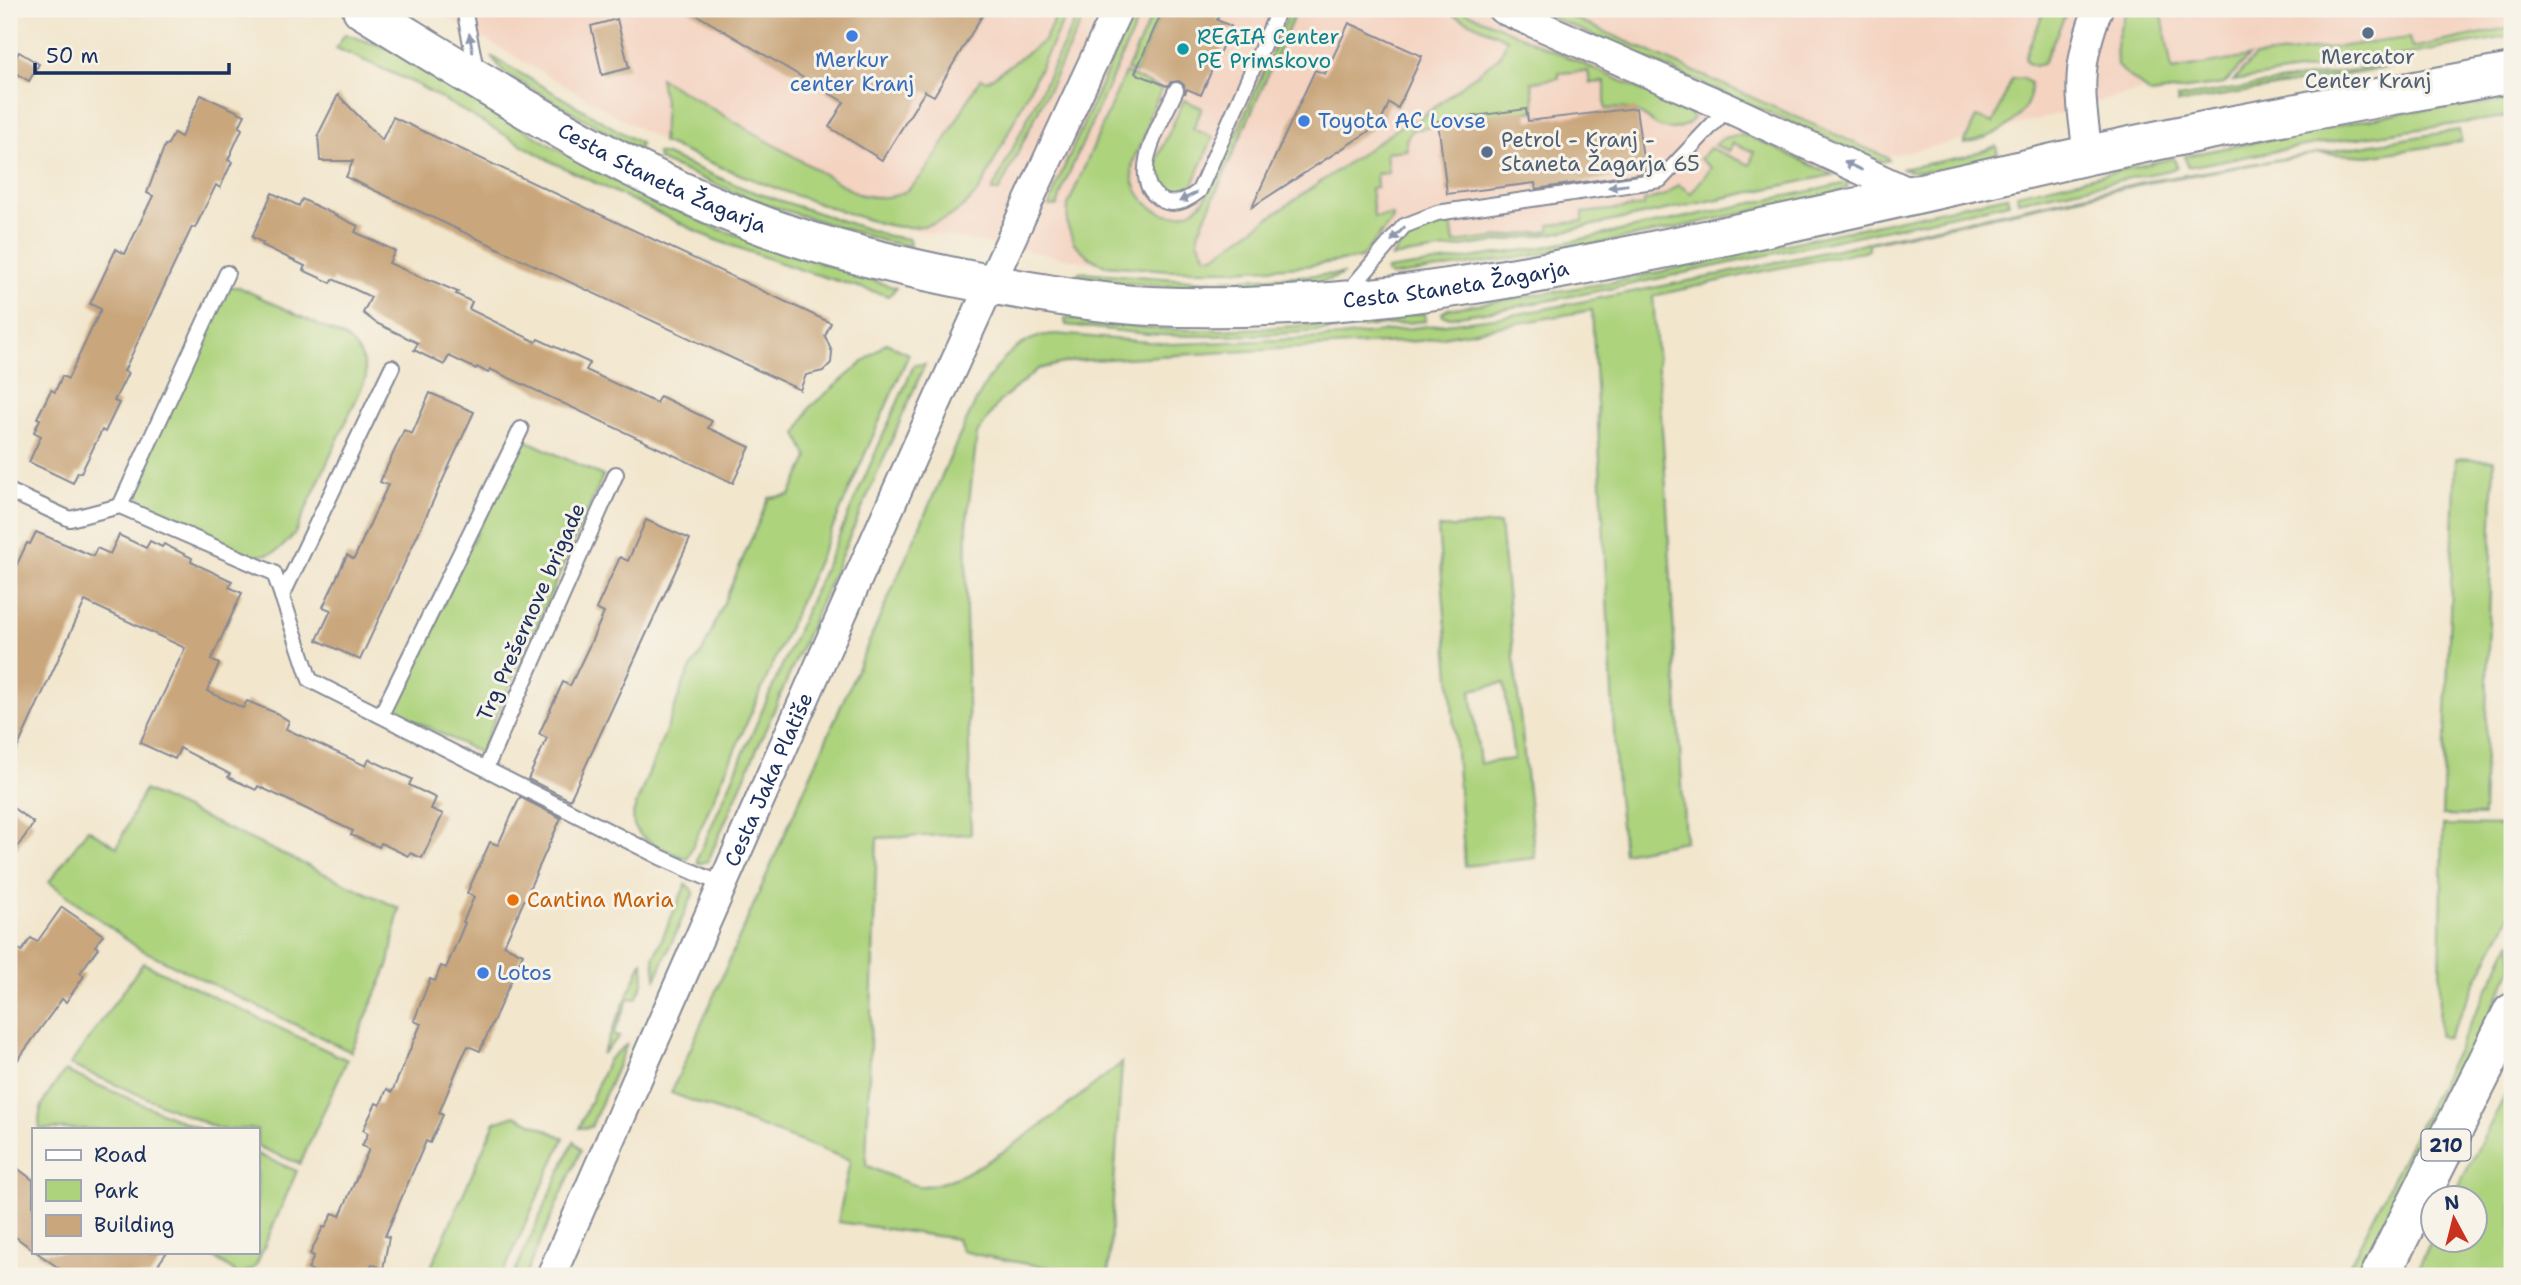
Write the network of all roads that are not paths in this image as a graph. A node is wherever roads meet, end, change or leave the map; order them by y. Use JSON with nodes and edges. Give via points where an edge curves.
{"nodes":[{"id":1,"x":362,"y":9,"type":"edge"},
{"id":2,"x":464,"y":9,"type":"edge"},
{"id":3,"x":1118,"y":9,"type":"edge"},
{"id":4,"x":1279,"y":9,"type":"edge"},
{"id":5,"x":1502,"y":9,"type":"edge"},
{"id":6,"x":2098,"y":9,"type":"edge"},
{"id":7,"x":2512,"y":73,"type":"edge"},
{"id":8,"x":478,"y":78,"type":"junction"},
{"id":9,"x":1176,"y":90,"type":"dead end"},
{"id":10,"x":1728,"y":108,"type":"junction"},
{"id":11,"x":2088,"y":155,"type":"junction"},
{"id":12,"x":1915,"y":195,"type":"junction"},
{"id":13,"x":226,"y":273,"type":"dead end"},
{"id":14,"x":990,"y":284,"type":"junction"},
{"id":15,"x":1342,"y":300,"type":"junction"},
{"id":16,"x":392,"y":368,"type":"dead end"},
{"id":17,"x":521,"y":429,"type":"dead end"},
{"id":18,"x":615,"y":474,"type":"dead end"},
{"id":19,"x":9,"y":491,"type":"edge"},
{"id":20,"x":120,"y":506,"type":"junction"},
{"id":21,"x":282,"y":596,"type":"junction"},
{"id":22,"x":381,"y":715,"type":"junction"},
{"id":23,"x":486,"y":768,"type":"junction"},
{"id":24,"x":723,"y":885,"type":"junction"},
{"id":25,"x":2512,"y":1013,"type":"edge"},
{"id":26,"x":551,"y":1276,"type":"edge"},
{"id":27,"x":2380,"y":1276,"type":"edge"}],
"edges":[{"from":1,"to":8,"type":"main road","name":"Cesta Staneta Žagarja"},
{"from":8,"to":2,"type":"lane","one_way":true},
{"from":3,"to":14,"type":"street"},
{"from":4,"to":9,"type":"lane","one_way":true,"via":[[1199,191],[1176,203],[1153,194],[1144,176],[1145,162]]},
{"from":5,"to":10,"type":"street"},
{"from":6,"to":11,"type":"street","via":[[2080,71]]},
{"from":7,"to":11,"type":"main road","name":"Cesta Staneta Žagarja"},
{"from":8,"to":14,"type":"main road","name":"Cesta Staneta Žagarja","via":[[637,172],[699,201],[773,229],[897,265]]},
{"from":12,"to":10,"type":"street","one_way":true},
{"from":10,"to":15,"type":"lane","one_way":true,"via":[[1660,180],[1437,213],[1404,226]]},
{"from":11,"to":12,"type":"main road","name":"Cesta Staneta Žagarja"},
{"from":12,"to":15,"type":"main road","name":"Cesta Staneta Žagarja","via":[[1532,276]]},
{"from":13,"to":20,"type":"lane"},
{"from":14,"to":15,"type":"main road","name":"Cesta Staneta Žagarja","via":[[1061,297],[1148,305],[1246,306]]},
{"from":14,"to":24,"type":"street","name":"Cesta Jaka Platiše"},
{"from":16,"to":21,"type":"lane"},
{"from":17,"to":22,"type":"lane"},
{"from":18,"to":23,"type":"lane","name":"Trg Prešernove brigade"},
{"from":19,"to":20,"type":"lane","via":[[70,519]]},
{"from":20,"to":21,"type":"lane","via":[[274,573]]},
{"from":21,"to":22,"type":"lane","via":[[310,680]]},
{"from":22,"to":23,"type":"lane"},
{"from":23,"to":24,"type":"lane"},
{"from":24,"to":26,"type":"street","name":"Cesta Jaka Platiše"},
{"from":25,"to":27,"type":"main road","number":"210"}]}
